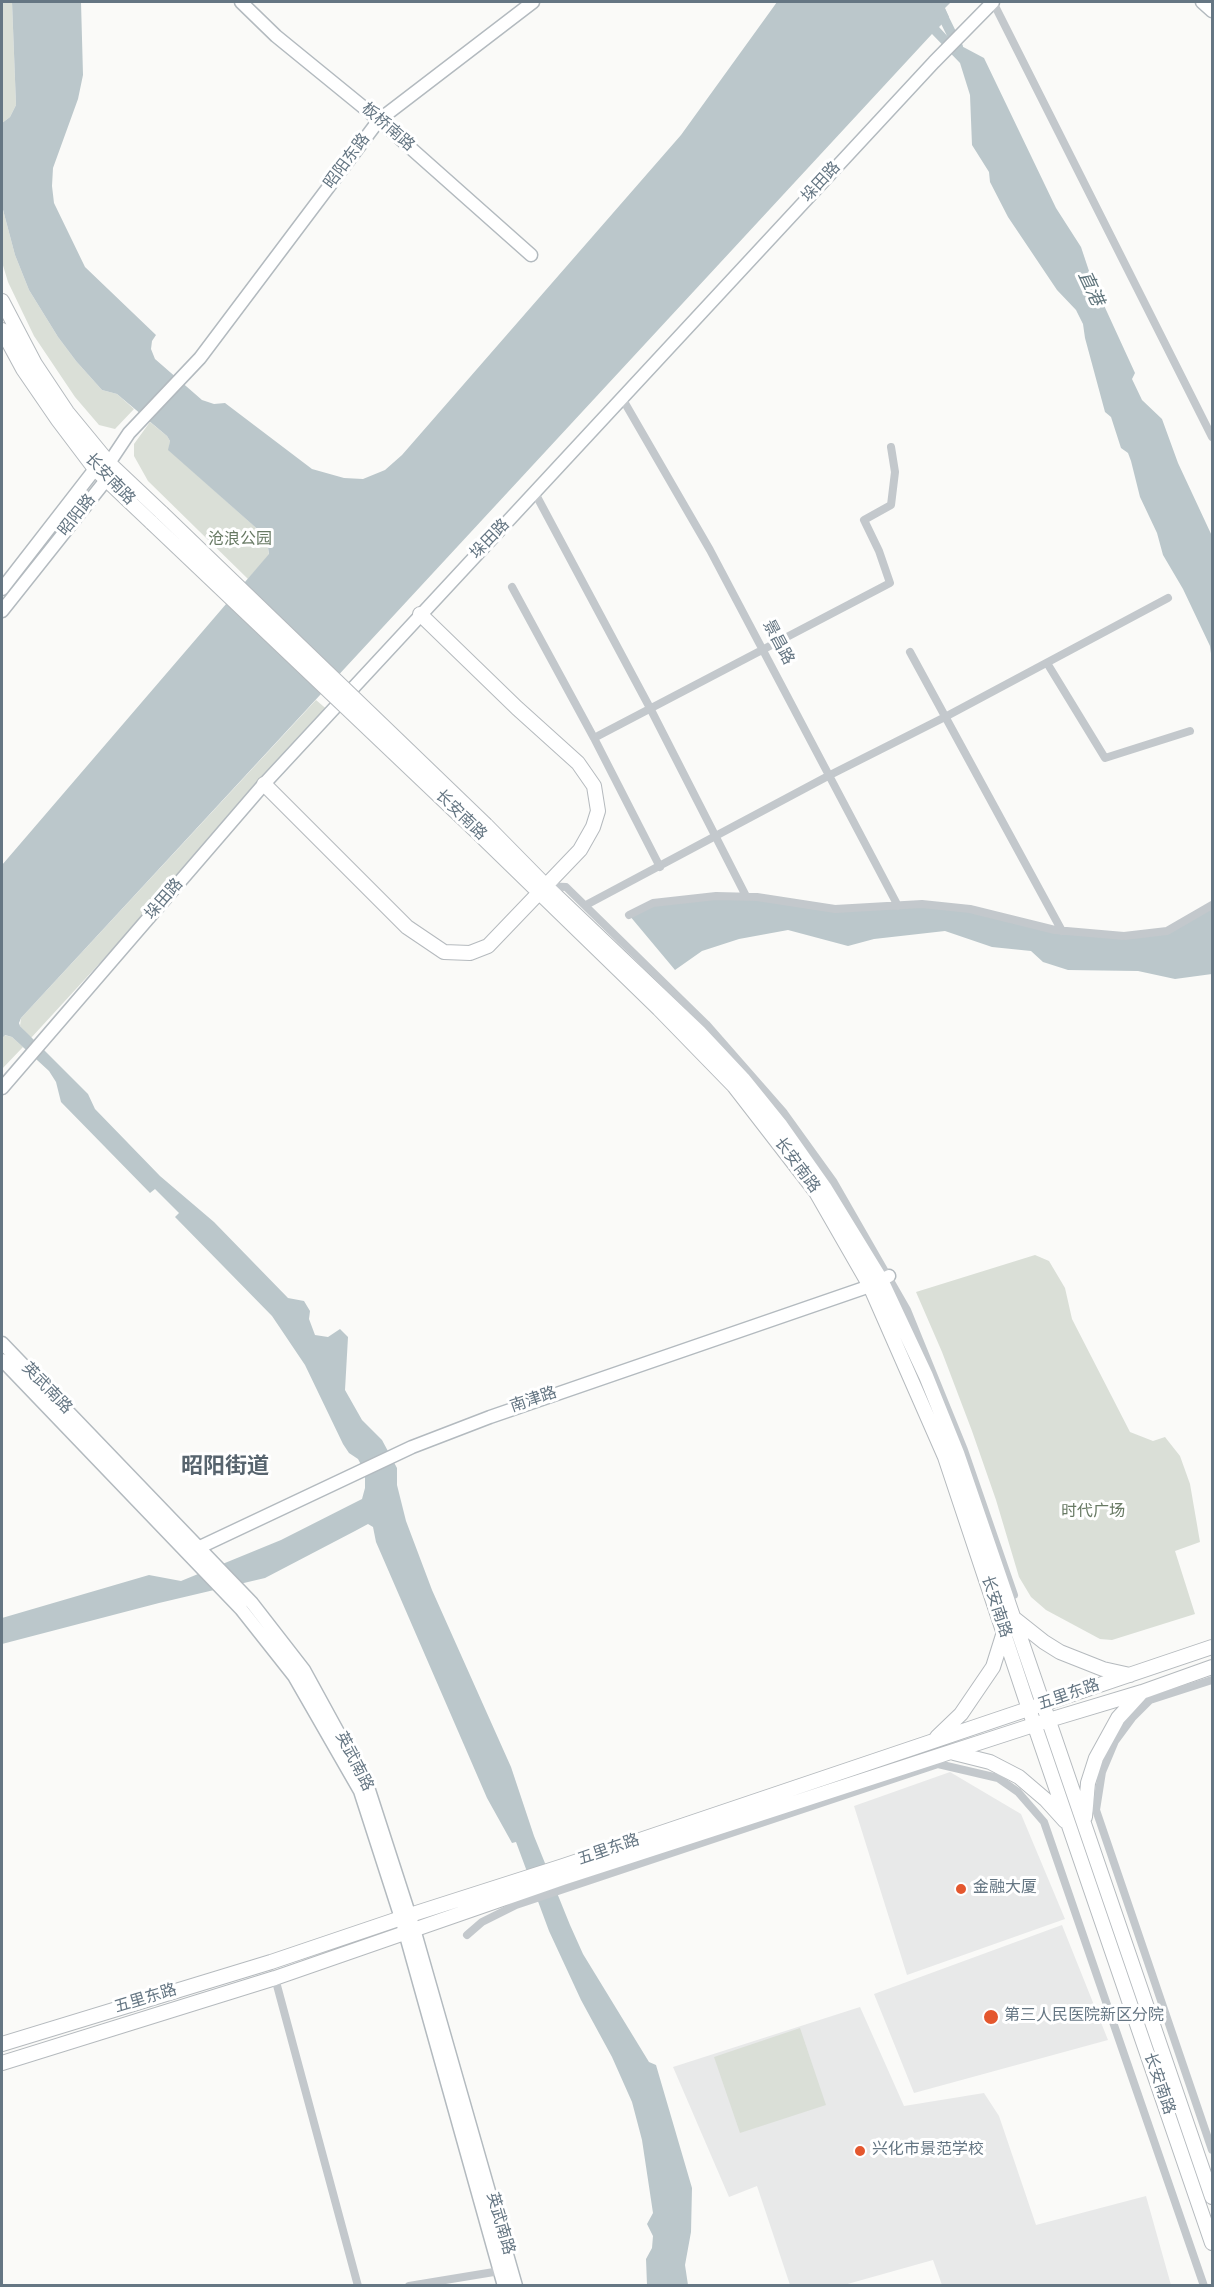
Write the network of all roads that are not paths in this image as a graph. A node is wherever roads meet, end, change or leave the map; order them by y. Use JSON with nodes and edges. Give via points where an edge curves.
{"nodes":[{"id":1,"x":241,"y":2,"type":"edge"},
{"id":2,"x":533,"y":2,"type":"edge"},
{"id":3,"x":993,"y":2,"type":"edge"},
{"id":4,"x":1202,"y":2,"type":"edge"},
{"id":5,"x":1212,"y":11,"type":"edge"},
{"id":6,"x":379,"y":120,"type":"junction"},
{"id":7,"x":531,"y":255,"type":"dead end"},
{"id":8,"x":2,"y":301,"type":"edge"},
{"id":9,"x":2,"y":330,"type":"edge"},
{"id":10,"x":622,"y":398,"type":"junction"},
{"id":11,"x":1212,"y":437,"type":"edge"},
{"id":12,"x":891,"y":447,"type":"dead end"},
{"id":13,"x":109,"y":463,"type":"junction"},
{"id":14,"x":95,"y":469,"type":"junction"},
{"id":15,"x":106,"y":480,"type":"junction"},
{"id":16,"x":536,"y":493,"type":"junction"},
{"id":17,"x":157,"y":518,"type":"junction"},
{"id":18,"x":512,"y":587,"type":"dead end"},
{"id":19,"x":2,"y":589,"type":"edge"},
{"id":20,"x":1168,"y":598,"type":"dead end"},
{"id":21,"x":2,"y":611,"type":"edge"},
{"id":22,"x":420,"y":614,"type":"junction"},
{"id":23,"x":763,"y":649,"type":"junction"},
{"id":24,"x":910,"y":652,"type":"dead end"},
{"id":25,"x":1047,"y":663,"type":"junction"},
{"id":26,"x":650,"y":708,"type":"junction"},
{"id":27,"x":945,"y":717,"type":"junction"},
{"id":28,"x":1190,"y":731,"type":"dead end"},
{"id":29,"x":594,"y":738,"type":"junction"},
{"id":30,"x":830,"y":775,"type":"junction"},
{"id":31,"x":264,"y":784,"type":"junction"},
{"id":32,"x":716,"y":836,"type":"junction"},
{"id":33,"x":660,"y":867,"type":"junction"},
{"id":34,"x":543,"y":890,"type":"junction"},
{"id":35,"x":746,"y":896,"type":"junction"},
{"id":36,"x":586,"y":905,"type":"junction"},
{"id":37,"x":1212,"y":905,"type":"edge"},
{"id":38,"x":898,"y":906,"type":"junction"},
{"id":39,"x":629,"y":915,"type":"dead end"},
{"id":40,"x":1062,"y":931,"type":"junction"},
{"id":41,"x":2,"y":1088,"type":"edge"},
{"id":42,"x":880,"y":1281,"type":"junction"},
{"id":43,"x":2,"y":1343,"type":"edge"},
{"id":44,"x":2,"y":1360,"type":"edge"},
{"id":45,"x":196,"y":1552,"type":"junction"},
{"id":46,"x":1014,"y":1594,"type":"dead end"},
{"id":47,"x":1013,"y":1618,"type":"junction"},
{"id":48,"x":1004,"y":1632,"type":"junction"},
{"id":49,"x":1212,"y":1647,"type":"edge"},
{"id":50,"x":1212,"y":1667,"type":"edge"},
{"id":51,"x":1130,"y":1675,"type":"junction"},
{"id":52,"x":1212,"y":1680,"type":"edge"},
{"id":53,"x":1142,"y":1692,"type":"junction"},
{"id":54,"x":1045,"y":1705,"type":"junction"},
{"id":55,"x":1029,"y":1710,"type":"junction"},
{"id":56,"x":1049,"y":1720,"type":"junction"},
{"id":57,"x":1035,"y":1725,"type":"junction"},
{"id":58,"x":932,"y":1741,"type":"junction"},
{"id":59,"x":952,"y":1753,"type":"junction"},
{"id":60,"x":1069,"y":1825,"type":"junction"},
{"id":61,"x":1085,"y":1825,"type":"junction"},
{"id":62,"x":564,"y":1878,"type":"junction"},
{"id":63,"x":502,"y":1893,"type":"junction"},
{"id":64,"x":405,"y":1916,"type":"junction"},
{"id":65,"x":409,"y":1931,"type":"junction"},
{"id":66,"x":467,"y":1935,"type":"dead end"},
{"id":67,"x":275,"y":1978,"type":"junction"},
{"id":68,"x":2,"y":2044,"type":"edge"},
{"id":69,"x":2,"y":2063,"type":"edge"},
{"id":70,"x":1212,"y":2150,"type":"edge"},
{"id":71,"x":1212,"y":2197,"type":"edge"},
{"id":72,"x":1212,"y":2242,"type":"edge"},
{"id":73,"x":500,"y":2271,"type":"junction"},
{"id":74,"x":358,"y":2286,"type":"edge"},
{"id":75,"x":409,"y":2286,"type":"edge"},
{"id":76,"x":504,"y":2286,"type":"edge"},
{"id":77,"x":516,"y":2286,"type":"edge"},
{"id":78,"x":1204,"y":2286,"type":"edge"}],
"edges":[{"from":1,"to":6,"type":"street","name":"板桥南路","via":[[276,36]]},
{"from":2,"to":6,"type":"street","name":"昭阳东路"},
{"from":3,"to":10,"type":"street","name":"垛田路"},
{"from":3,"to":11,"type":"street"},
{"from":4,"to":5,"type":"street"},
{"from":6,"to":7,"type":"street","name":"板桥南路"},
{"from":6,"to":13,"type":"street","name":"昭阳东路","via":[[200,358],[129,433]]},
{"from":8,"to":13,"type":"main road","name":"长安南路","via":[[35,364],[67,412]]},
{"from":9,"to":14,"type":"main road","name":"长安南路","via":[[35,386]]},
{"from":10,"to":16,"type":"street","name":"垛田路"},
{"from":10,"to":23,"type":"street","name":"景昌路"},
{"from":12,"to":23,"type":"street","via":[[895,472],[891,505],[864,520],[890,584]]},
{"from":13,"to":14,"type":"street","name":"昭阳路"},
{"from":13,"to":15,"type":"street","name":"昭阳路"},
{"from":13,"to":17,"type":"main road","name":"长安南路"},
{"from":14,"to":15,"type":"main road","name":"长安南路"},
{"from":14,"to":19,"type":"street","name":"昭阳路"},
{"from":15,"to":17,"type":"main road","name":"长安南路"},
{"from":15,"to":21,"type":"street","name":"昭阳路"},
{"from":16,"to":22,"type":"street","name":"垛田路"},
{"from":16,"to":26,"type":"street"},
{"from":17,"to":34,"type":"main road","name":"长安南路","bridge":true},
{"from":18,"to":29,"type":"street"},
{"from":20,"to":25,"type":"street"},
{"from":22,"to":31,"type":"street","name":"垛田路"},
{"from":22,"to":34,"type":"main road","via":[[578,764],[594,786],[598,812],[594,827],[580,850]]},
{"from":23,"to":26,"type":"street"},
{"from":23,"to":30,"type":"street","name":"景昌路"},
{"from":24,"to":27,"type":"street"},
{"from":25,"to":27,"type":"street"},
{"from":25,"to":28,"type":"street","via":[[1105,758]]},
{"from":26,"to":29,"type":"street"},
{"from":26,"to":32,"type":"street"},
{"from":27,"to":30,"type":"street"},
{"from":27,"to":40,"type":"street"},
{"from":29,"to":33,"type":"street"},
{"from":30,"to":32,"type":"street"},
{"from":30,"to":38,"type":"street","name":"景昌路"},
{"from":31,"to":34,"type":"main road","via":[[407,927],[444,952],[470,953],[488,946]]},
{"from":31,"to":41,"type":"street","name":"垛田路"},
{"from":32,"to":33,"type":"street"},
{"from":32,"to":35,"type":"street"},
{"from":33,"to":36,"type":"street"},
{"from":34,"to":36,"type":"street","via":[[566,886]]},
{"from":34,"to":42,"type":"main road","name":"长安南路","via":[[734,1086]]},
{"from":35,"to":38,"type":"street","via":[[835,909]]},
{"from":35,"to":39,"type":"street","via":[[652,903]]},
{"from":36,"to":42,"type":"street","via":[[706,1024],[784,1113],[833,1181]]},
{"from":37,"to":40,"type":"street","via":[[1167,931],[1124,936]]},
{"from":38,"to":40,"type":"street","via":[[970,909]]},
{"from":42,"to":45,"type":"street","name":"南津路","via":[[412,1447]]},
{"from":42,"to":46,"type":"street","via":[[907,1310]]},
{"from":42,"to":47,"type":"main road","name":"长安南路","via":[[921,1365],[957,1453]]},
{"from":42,"to":48,"type":"main road","name":"长安南路"},
{"from":43,"to":45,"type":"street","name":"英武南路"},
{"from":44,"to":45,"type":"street","name":"英武南路"},
{"from":45,"to":64,"type":"street","name":"英武南路","via":[[304,1670],[368,1786]]},
{"from":47,"to":51,"type":"main road","via":[[1060,1652]]},
{"from":47,"to":54,"type":"main road","name":"长安南路"},
{"from":48,"to":55,"type":"main road","name":"长安南路"},
{"from":48,"to":58,"type":"main road","via":[[993,1667],[980,1688],[961,1714]]},
{"from":49,"to":51,"type":"main road","name":"五里东路"},
{"from":50,"to":53,"type":"main road","name":"五里东路"},
{"from":51,"to":54,"type":"main road","name":"五里东路"},
{"from":52,"to":70,"type":"street","via":[[1150,1700],[1132,1718],[1115,1741],[1102,1772],[1096,1810]]},
{"from":53,"to":56,"type":"main road","name":"五里东路"},
{"from":53,"to":61,"type":"main road","via":[[1118,1718],[1096,1758],[1088,1783]]},
{"from":54,"to":55,"type":"main road","name":"五里东路"},
{"from":54,"to":56,"type":"main road","name":"长安南路"},
{"from":55,"to":57,"type":"main road","name":"长安南路"},
{"from":55,"to":58,"type":"main road","name":"五里东路"},
{"from":56,"to":57,"type":"main road","name":"五里东路"},
{"from":56,"to":61,"type":"main road","name":"长安南路"},
{"from":57,"to":59,"type":"main road","name":"五里东路"},
{"from":57,"to":60,"type":"main road","name":"长安南路"},
{"from":58,"to":62,"type":"main road","name":"五里东路"},
{"from":59,"to":60,"type":"main road","via":[[990,1762],[1019,1777]]},
{"from":59,"to":62,"type":"main road","name":"五里东路"},
{"from":60,"to":72,"type":"main road","name":"长安南路"},
{"from":61,"to":71,"type":"main road","name":"长安南路"},
{"from":62,"to":63,"type":"main road","name":"五里东路"},
{"from":62,"to":66,"type":"street","via":[[482,1922]]},
{"from":62,"to":78,"type":"street","via":[[938,1764],[998,1778],[1018,1792],[1044,1822]]},
{"from":63,"to":64,"type":"main road","name":"五里东路"},
{"from":63,"to":65,"type":"main road","name":"五里东路"},
{"from":64,"to":65,"type":"street","name":"英武南路"},
{"from":64,"to":68,"type":"main road","name":"五里东路","via":[[271,1962]]},
{"from":65,"to":67,"type":"main road","name":"五里东路"},
{"from":65,"to":73,"type":"street","name":"英武南路"},
{"from":65,"to":77,"type":"street","name":"英武南路"},
{"from":67,"to":69,"type":"main road","name":"五里东路"},
{"from":67,"to":74,"type":"street"},
{"from":73,"to":75,"type":"street"},
{"from":73,"to":76,"type":"street","name":"英武南路"}]}
